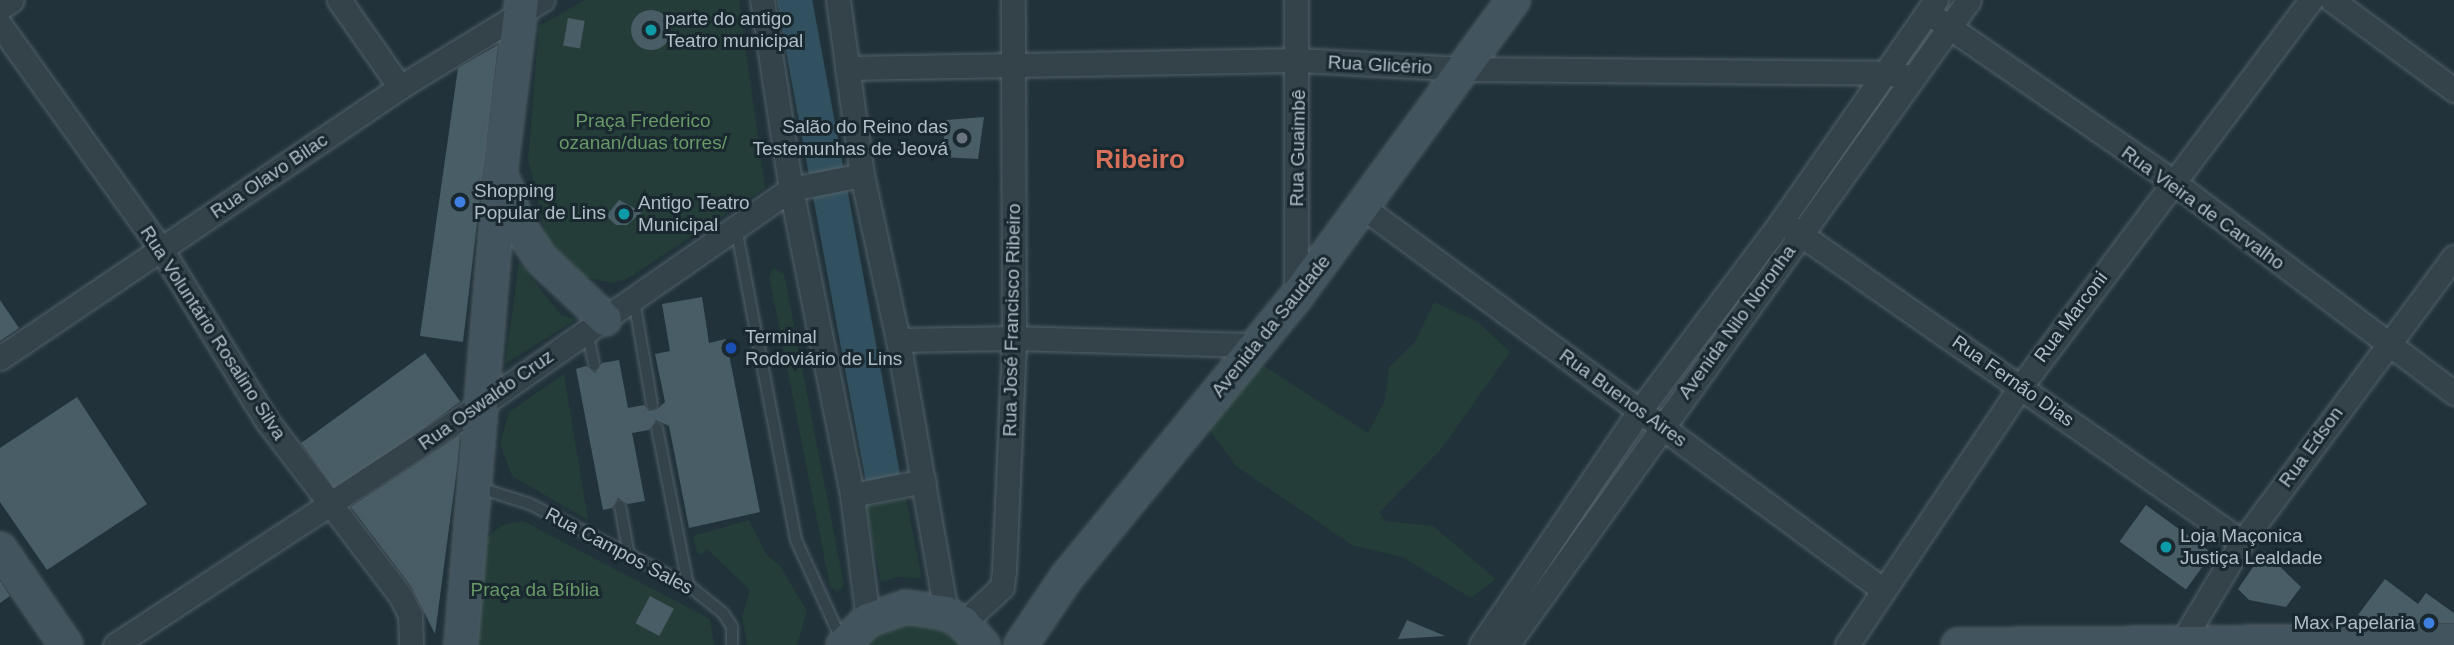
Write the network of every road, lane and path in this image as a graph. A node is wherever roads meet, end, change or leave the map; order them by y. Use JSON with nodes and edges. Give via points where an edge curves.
{"nodes":[{"id":1,"x":12,"y":0,"type":"edge"},
{"id":2,"x":340,"y":0,"type":"edge"},
{"id":3,"x":762,"y":0,"type":"edge"},
{"id":4,"x":838,"y":0,"type":"edge"},
{"id":5,"x":1013,"y":0,"type":"edge"},
{"id":6,"x":1296,"y":0,"type":"edge"},
{"id":7,"x":1513,"y":0,"type":"edge"},
{"id":8,"x":1969,"y":0,"type":"edge"},
{"id":9,"x":2311,"y":0,"type":"edge"},
{"id":10,"x":2332,"y":0,"type":"edge"},
{"id":11,"x":529,"y":5,"type":"edge"},
{"id":12,"x":1932,"y":5,"type":"edge"},
{"id":13,"x":0,"y":8,"type":"edge"},
{"id":14,"x":0,"y":25,"type":"edge"},
{"id":15,"x":1948,"y":28,"type":"junction"},
{"id":16,"x":1299,"y":60,"type":"junction"},
{"id":17,"x":1016,"y":63,"type":"junction"},
{"id":18,"x":847,"y":68,"type":"junction"},
{"id":19,"x":1464,"y":69,"type":"junction"},
{"id":20,"x":1883,"y":73,"type":"junction"},
{"id":21,"x":1913,"y":77,"type":"junction"},
{"id":22,"x":400,"y":87,"type":"junction"},
{"id":23,"x":2454,"y":90,"type":"edge"},
{"id":24,"x":501,"y":166,"type":"junction"},
{"id":25,"x":854,"y":175,"type":"junction"},
{"id":26,"x":2172,"y":181,"type":"junction"},
{"id":27,"x":799,"y":187,"type":"junction"},
{"id":28,"x":1364,"y":208,"type":"junction"},
{"id":29,"x":1781,"y":222,"type":"junction"},
{"id":30,"x":736,"y":228,"type":"junction"},
{"id":31,"x":1802,"y":233,"type":"junction"},
{"id":32,"x":161,"y":249,"type":"junction"},
{"id":33,"x":2454,"y":257,"type":"edge"},
{"id":34,"x":1296,"y":297,"type":"junction"},
{"id":35,"x":634,"y":300,"type":"junction"},
{"id":36,"x":596,"y":325,"type":"junction"},
{"id":37,"x":1014,"y":338,"type":"junction"},
{"id":38,"x":898,"y":340,"type":"junction"},
{"id":39,"x":2385,"y":344,"type":"junction"},
{"id":40,"x":1257,"y":345,"type":"junction"},
{"id":41,"x":0,"y":358,"type":"edge"},
{"id":42,"x":594,"y":365,"type":"dead end"},
{"id":43,"x":2021,"y":386,"type":"junction"},
{"id":44,"x":2454,"y":393,"type":"edge"},
{"id":45,"x":484,"y":403,"type":"junction"},
{"id":46,"x":652,"y":404,"type":"dead end"},
{"id":47,"x":1640,"y":410,"type":"junction"},
{"id":48,"x":1661,"y":426,"type":"junction"},
{"id":49,"x":657,"y":429,"type":"dead end"},
{"id":50,"x":924,"y":481,"type":"junction"},
{"id":51,"x":477,"y":487,"type":"junction"},
{"id":52,"x":852,"y":495,"type":"junction"},
{"id":53,"x":620,"y":506,"type":"dead end"},
{"id":54,"x":330,"y":507,"type":"junction"},
{"id":55,"x":2242,"y":542,"type":"junction"},
{"id":56,"x":0,"y":549,"type":"edge"},
{"id":57,"x":629,"y":555,"type":"junction"},
{"id":58,"x":688,"y":585,"type":"junction"},
{"id":59,"x":1882,"y":589,"type":"junction"},
{"id":60,"x":869,"y":620,"type":"junction"},
{"id":61,"x":975,"y":633,"type":"edge"},
{"id":62,"x":2450,"y":642,"type":"edge"},
{"id":63,"x":2365,"y":643,"type":"edge"},
{"id":64,"x":843,"y":644,"type":"edge"},
{"id":65,"x":2181,"y":644,"type":"edge"},
{"id":66,"x":66,"y":645,"type":"edge"},
{"id":67,"x":116,"y":645,"type":"edge"},
{"id":68,"x":411,"y":645,"type":"edge"},
{"id":69,"x":461,"y":645,"type":"edge"},
{"id":70,"x":732,"y":645,"type":"edge"},
{"id":71,"x":1021,"y":645,"type":"edge"},
{"id":72,"x":1481,"y":645,"type":"edge"},
{"id":73,"x":1507,"y":645,"type":"edge"},
{"id":74,"x":1847,"y":645,"type":"edge"},
{"id":75,"x":1958,"y":645,"type":"edge"}],
"edges":[{"from":1,"to":13,"type":"street"},
{"from":2,"to":22,"type":"street"},
{"from":3,"to":27,"type":"street"},
{"from":4,"to":18,"type":"street"},
{"from":5,"to":17,"type":"street","name":"Rua José Francisco Ribeiro"},
{"from":6,"to":16,"type":"street","name":"Rua Guaimbê"},
{"from":7,"to":19,"type":"main road","name":"Avenida da Saudade"},
{"from":8,"to":15,"type":"street","name":"Avenida Nilo Noronha"},
{"from":9,"to":26,"type":"street","name":"Rua Marconi"},
{"from":10,"to":23,"type":"street"},
{"from":11,"to":22,"type":"street","name":"Rua Olavo Bilac"},
{"from":11,"to":24,"type":"main road"},
{"from":12,"to":15,"type":"street","name":"Rua Vieira de Carvalho"},
{"from":12,"to":20,"type":"street","name":"Avenida Nilo Noronha"},
{"from":14,"to":32,"type":"street","name":"Rua Voluntário Rosalino Silva"},
{"from":15,"to":21,"type":"street","name":"Avenida Nilo Noronha"},
{"from":15,"to":26,"type":"street","name":"Rua Vieira de Carvalho"},
{"from":16,"to":17,"type":"street","name":"Rua Glicério"},
{"from":16,"to":19,"type":"street","name":"Rua Glicério"},
{"from":16,"to":34,"type":"street","name":"Rua Guaimbê"},
{"from":17,"to":18,"type":"street","name":"Rua Glicério"},
{"from":17,"to":37,"type":"street","name":"Rua José Francisco Ribeiro"},
{"from":18,"to":25,"type":"street"},
{"from":19,"to":20,"type":"street","name":"Rua Glicério"},
{"from":19,"to":28,"type":"main road","name":"Avenida da Saudade"},
{"from":20,"to":21,"type":"street","name":"Rua Glicério"},
{"from":20,"to":29,"type":"street","name":"Avenida Nilo Noronha"},
{"from":21,"to":31,"type":"street","name":"Avenida Nilo Noronha"},
{"from":22,"to":32,"type":"street","name":"Rua Olavo Bilac"},
{"from":24,"to":36,"type":"main road","via":[[516,220],[540,258]]},
{"from":24,"to":45,"type":"main road"},
{"from":25,"to":27,"type":"street","name":"Rua Oswaldo Cruz"},
{"from":25,"to":38,"type":"street"},
{"from":26,"to":39,"type":"street","name":"Rua Vieira de Carvalho"},
{"from":26,"to":43,"type":"street","name":"Rua Marconi"},
{"from":27,"to":30,"type":"street","name":"Rua Oswaldo Cruz"},
{"from":27,"to":52,"type":"street"},
{"from":28,"to":34,"type":"main road","name":"Avenida da Saudade"},
{"from":28,"to":47,"type":"street","name":"Rua Buenos Aires"},
{"from":29,"to":31,"type":"street","name":"Rua Fernão Dias"},
{"from":29,"to":47,"type":"street","name":"Avenida Nilo Noronha"},
{"from":30,"to":35,"type":"street","name":"Rua Oswaldo Cruz"},
{"from":30,"to":64,"type":"lane","via":[[796,540]]},
{"from":31,"to":43,"type":"street","name":"Rua Fernão Dias"},
{"from":31,"to":48,"type":"street","name":"Avenida Nilo Noronha"},
{"from":32,"to":41,"type":"street","name":"Rua Olavo Bilac"},
{"from":32,"to":54,"type":"street","name":"Rua Voluntário Rosalino Silva","via":[[267,421]]},
{"from":33,"to":39,"type":"street","name":"Rua Edson"},
{"from":34,"to":40,"type":"main road","name":"Avenida da Saudade"},
{"from":35,"to":36,"type":"street","name":"Rua Oswaldo Cruz"},
{"from":35,"to":46,"type":"lane"},
{"from":36,"to":42,"type":"lane"},
{"from":36,"to":45,"type":"street","name":"Rua Oswaldo Cruz"},
{"from":37,"to":38,"type":"street"},
{"from":37,"to":40,"type":"street"},
{"from":37,"to":61,"type":"street","name":"Rua José Francisco Ribeiro","via":[[1002,587]]},
{"from":38,"to":50,"type":"street"},
{"from":39,"to":44,"type":"street","name":"Rua Vieira de Carvalho"},
{"from":39,"to":55,"type":"street","name":"Rua Edson"},
{"from":40,"to":71,"type":"main road","name":"Avenida da Saudade","via":[[1066,578]]},
{"from":43,"to":55,"type":"street","name":"Rua Fernão Dias"},
{"from":43,"to":59,"type":"street","name":"Rua Marconi"},
{"from":45,"to":51,"type":"main road"},
{"from":45,"to":54,"type":"street","name":"Rua Oswaldo Cruz"},
{"from":47,"to":48,"type":"street","name":"Rua Buenos Aires"},
{"from":47,"to":72,"type":"street","name":"Avenida Nilo Noronha"},
{"from":48,"to":59,"type":"street","name":"Rua Buenos Aires"},
{"from":48,"to":73,"type":"street","name":"Avenida Nilo Noronha"},
{"from":49,"to":58,"type":"lane"},
{"from":50,"to":52,"type":"street"},
{"from":50,"to":61,"type":"street"},
{"from":51,"to":57,"type":"lane","name":"Rua Campos Sales","via":[[530,504]]},
{"from":51,"to":69,"type":"main road"},
{"from":52,"to":60,"type":"street"},
{"from":53,"to":57,"type":"lane"},
{"from":54,"to":67,"type":"street","name":"Rua Oswaldo Cruz"},
{"from":54,"to":68,"type":"street","name":"Rua Voluntário Rosalino Silva","via":[[400,595],[410,615]]},
{"from":55,"to":65,"type":"street","name":"Rua Edson"},
{"from":56,"to":66,"type":"main road"},
{"from":57,"to":58,"type":"lane","name":"Rua Campos Sales"},
{"from":58,"to":70,"type":"lane","name":"Rua Campos Sales","via":[[723,613],[732,627]]},
{"from":59,"to":74,"type":"street","name":"Rua Marconi"},
{"from":60,"to":61,"type":"main road","via":[[906,607]]},
{"from":60,"to":64,"type":"main road"},
{"from":62,"to":63,"type":"main road"},
{"from":63,"to":65,"type":"main road"},
{"from":65,"to":75,"type":"main road"}]}
